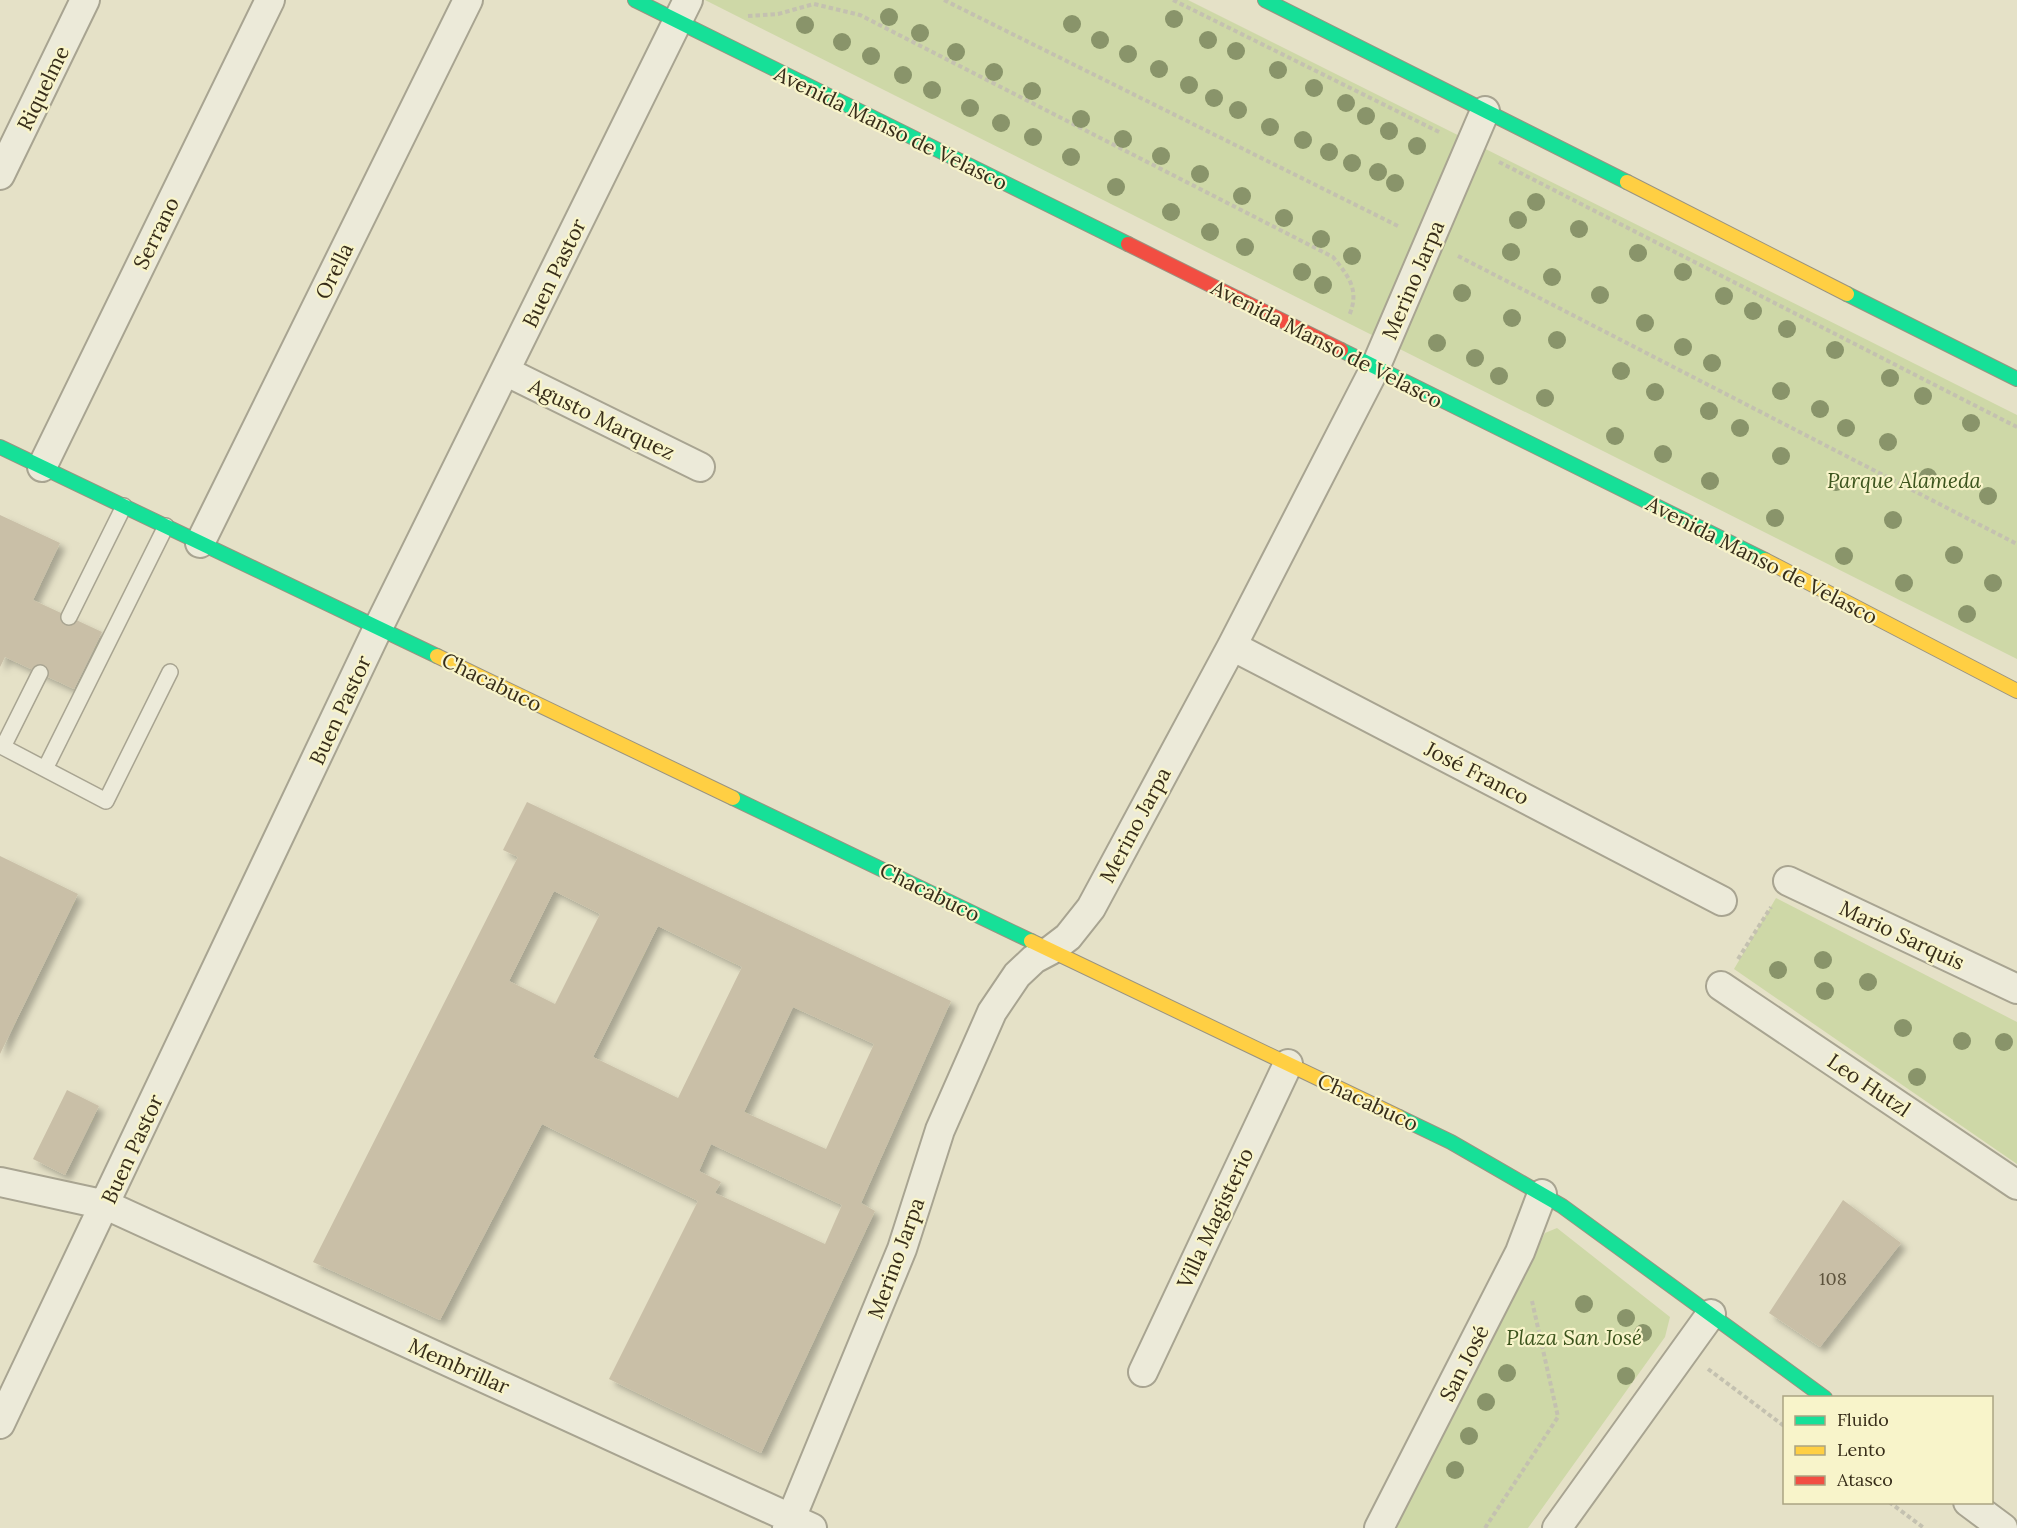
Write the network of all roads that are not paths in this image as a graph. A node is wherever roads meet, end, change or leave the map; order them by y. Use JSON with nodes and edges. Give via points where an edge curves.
{"nodes":[{"id":1,"x":85,"y":0,"type":"edge"},
{"id":2,"x":270,"y":0,"type":"edge"},
{"id":3,"x":468,"y":0,"type":"edge"},
{"id":4,"x":635,"y":0,"type":"edge"},
{"id":5,"x":1265,"y":0,"type":"edge"},
{"id":6,"x":683,"y":11,"type":"edge"},
{"id":7,"x":1485,"y":111,"type":"junction"},
{"id":8,"x":0,"y":175,"type":"edge"},
{"id":9,"x":1375,"y":368,"type":"junction"},
{"id":10,"x":505,"y":371,"type":"junction"},
{"id":11,"x":2017,"y":380,"type":"edge"},
{"id":12,"x":0,"y":447,"type":"edge"},
{"id":13,"x":42,"y":467,"type":"junction"},
{"id":14,"x":699,"y":467,"type":"dead end"},
{"id":15,"x":124,"y":506,"type":"junction"},
{"id":16,"x":166,"y":526,"type":"junction"},
{"id":17,"x":200,"y":543,"type":"junction"},
{"id":18,"x":69,"y":617,"type":"dead end"},
{"id":19,"x":378,"y":628,"type":"junction"},
{"id":20,"x":1232,"y":646,"type":"junction"},
{"id":21,"x":170,"y":672,"type":"dead end"},
{"id":22,"x":40,"y":673,"type":"dead end"},
{"id":23,"x":2017,"y":691,"type":"edge"},
{"id":24,"x":45,"y":769,"type":"junction"},
{"id":25,"x":1788,"y":881,"type":"road end"},
{"id":26,"x":1722,"y":901,"type":"dead end"},
{"id":27,"x":1051,"y":950,"type":"junction"},
{"id":28,"x":1721,"y":986,"type":"road end"},
{"id":29,"x":2017,"y":989,"type":"edge"},
{"id":30,"x":1288,"y":1064,"type":"junction"},
{"id":31,"x":0,"y":1182,"type":"edge"},
{"id":32,"x":2017,"y":1185,"type":"edge"},
{"id":33,"x":1542,"y":1194,"type":"junction"},
{"id":34,"x":106,"y":1205,"type":"junction"},
{"id":35,"x":1711,"y":1314,"type":"junction"},
{"id":36,"x":1143,"y":1372,"type":"dead end"},
{"id":37,"x":1822,"y":1396,"type":"edge"},
{"id":38,"x":0,"y":1424,"type":"edge"},
{"id":39,"x":1969,"y":1504,"type":"edge"},
{"id":40,"x":797,"y":1525,"type":"edge"},
{"id":41,"x":1379,"y":1528,"type":"edge"},
{"id":42,"x":1557,"y":1528,"type":"edge"},
{"id":43,"x":2003,"y":1528,"type":"edge"}],
"edges":[{"from":1,"to":8,"type":"street","name":"Riquelme"},
{"from":2,"to":13,"type":"street","name":"Serrano"},
{"from":3,"to":17,"type":"street","name":"Orella"},
{"from":4,"to":6,"type":"main road","name":"Avenida Manso de Velasco"},
{"from":5,"to":7,"type":"main road"},
{"from":6,"to":9,"type":"main road","name":"Avenida Manso de Velasco"},
{"from":6,"to":10,"type":"street","name":"Buen Pastor"},
{"from":7,"to":9,"type":"street","name":"Merino Jarpa"},
{"from":7,"to":11,"type":"main road"},
{"from":9,"to":20,"type":"street","name":"Merino Jarpa"},
{"from":9,"to":23,"type":"main road","name":"Avenida Manso de Velasco","via":[[1757,556]]},
{"from":10,"to":14,"type":"street","name":"Agusto Marquez"},
{"from":10,"to":19,"type":"street","name":"Buen Pastor"},
{"from":12,"to":13,"type":"main road","name":"Chacabuco"},
{"from":13,"to":15,"type":"main road","name":"Chacabuco"},
{"from":15,"to":16,"type":"main road","name":"Chacabuco"},
{"from":15,"to":18,"type":"lane"},
{"from":16,"to":17,"type":"main road","name":"Chacabuco"},
{"from":16,"to":24,"type":"lane"},
{"from":17,"to":19,"type":"main road","name":"Chacabuco"},
{"from":19,"to":27,"type":"main road","name":"Chacabuco"},
{"from":19,"to":34,"type":"street","name":"Buen Pastor"},
{"from":20,"to":26,"type":"street","name":"José Franco"},
{"from":20,"to":27,"type":"street","name":"Merino Jarpa","via":[[1091,908],[1068,937]]},
{"from":21,"to":24,"type":"lane","via":[[106,801]]},
{"from":22,"to":24,"type":"lane","via":[[3,747]]},
{"from":25,"to":29,"type":"street","name":"Mario Sarquis"},
{"from":27,"to":30,"type":"main road","name":"Chacabuco"},
{"from":27,"to":40,"type":"street","name":"Merino Jarpa","via":[[1017,975],[992,1012],[940,1130],[902,1249]]},
{"from":28,"to":32,"type":"street","name":"Leo Hutzl"},
{"from":30,"to":33,"type":"main road","name":"Chacabuco","via":[[1451,1142]]},
{"from":30,"to":36,"type":"street","name":"Villa Magisterio"},
{"from":31,"to":34,"type":"street","name":"Membrillar"},
{"from":33,"to":35,"type":"main road","name":"Chacabuco"},
{"from":33,"to":41,"type":"street","name":"San José","via":[[1520,1252]]},
{"from":34,"to":38,"type":"street","name":"Buen Pastor"},
{"from":34,"to":40,"type":"street","name":"Membrillar"},
{"from":35,"to":37,"type":"main road","name":"Chacabuco"},
{"from":35,"to":42,"type":"street"},
{"from":39,"to":43,"type":"street"}]}
